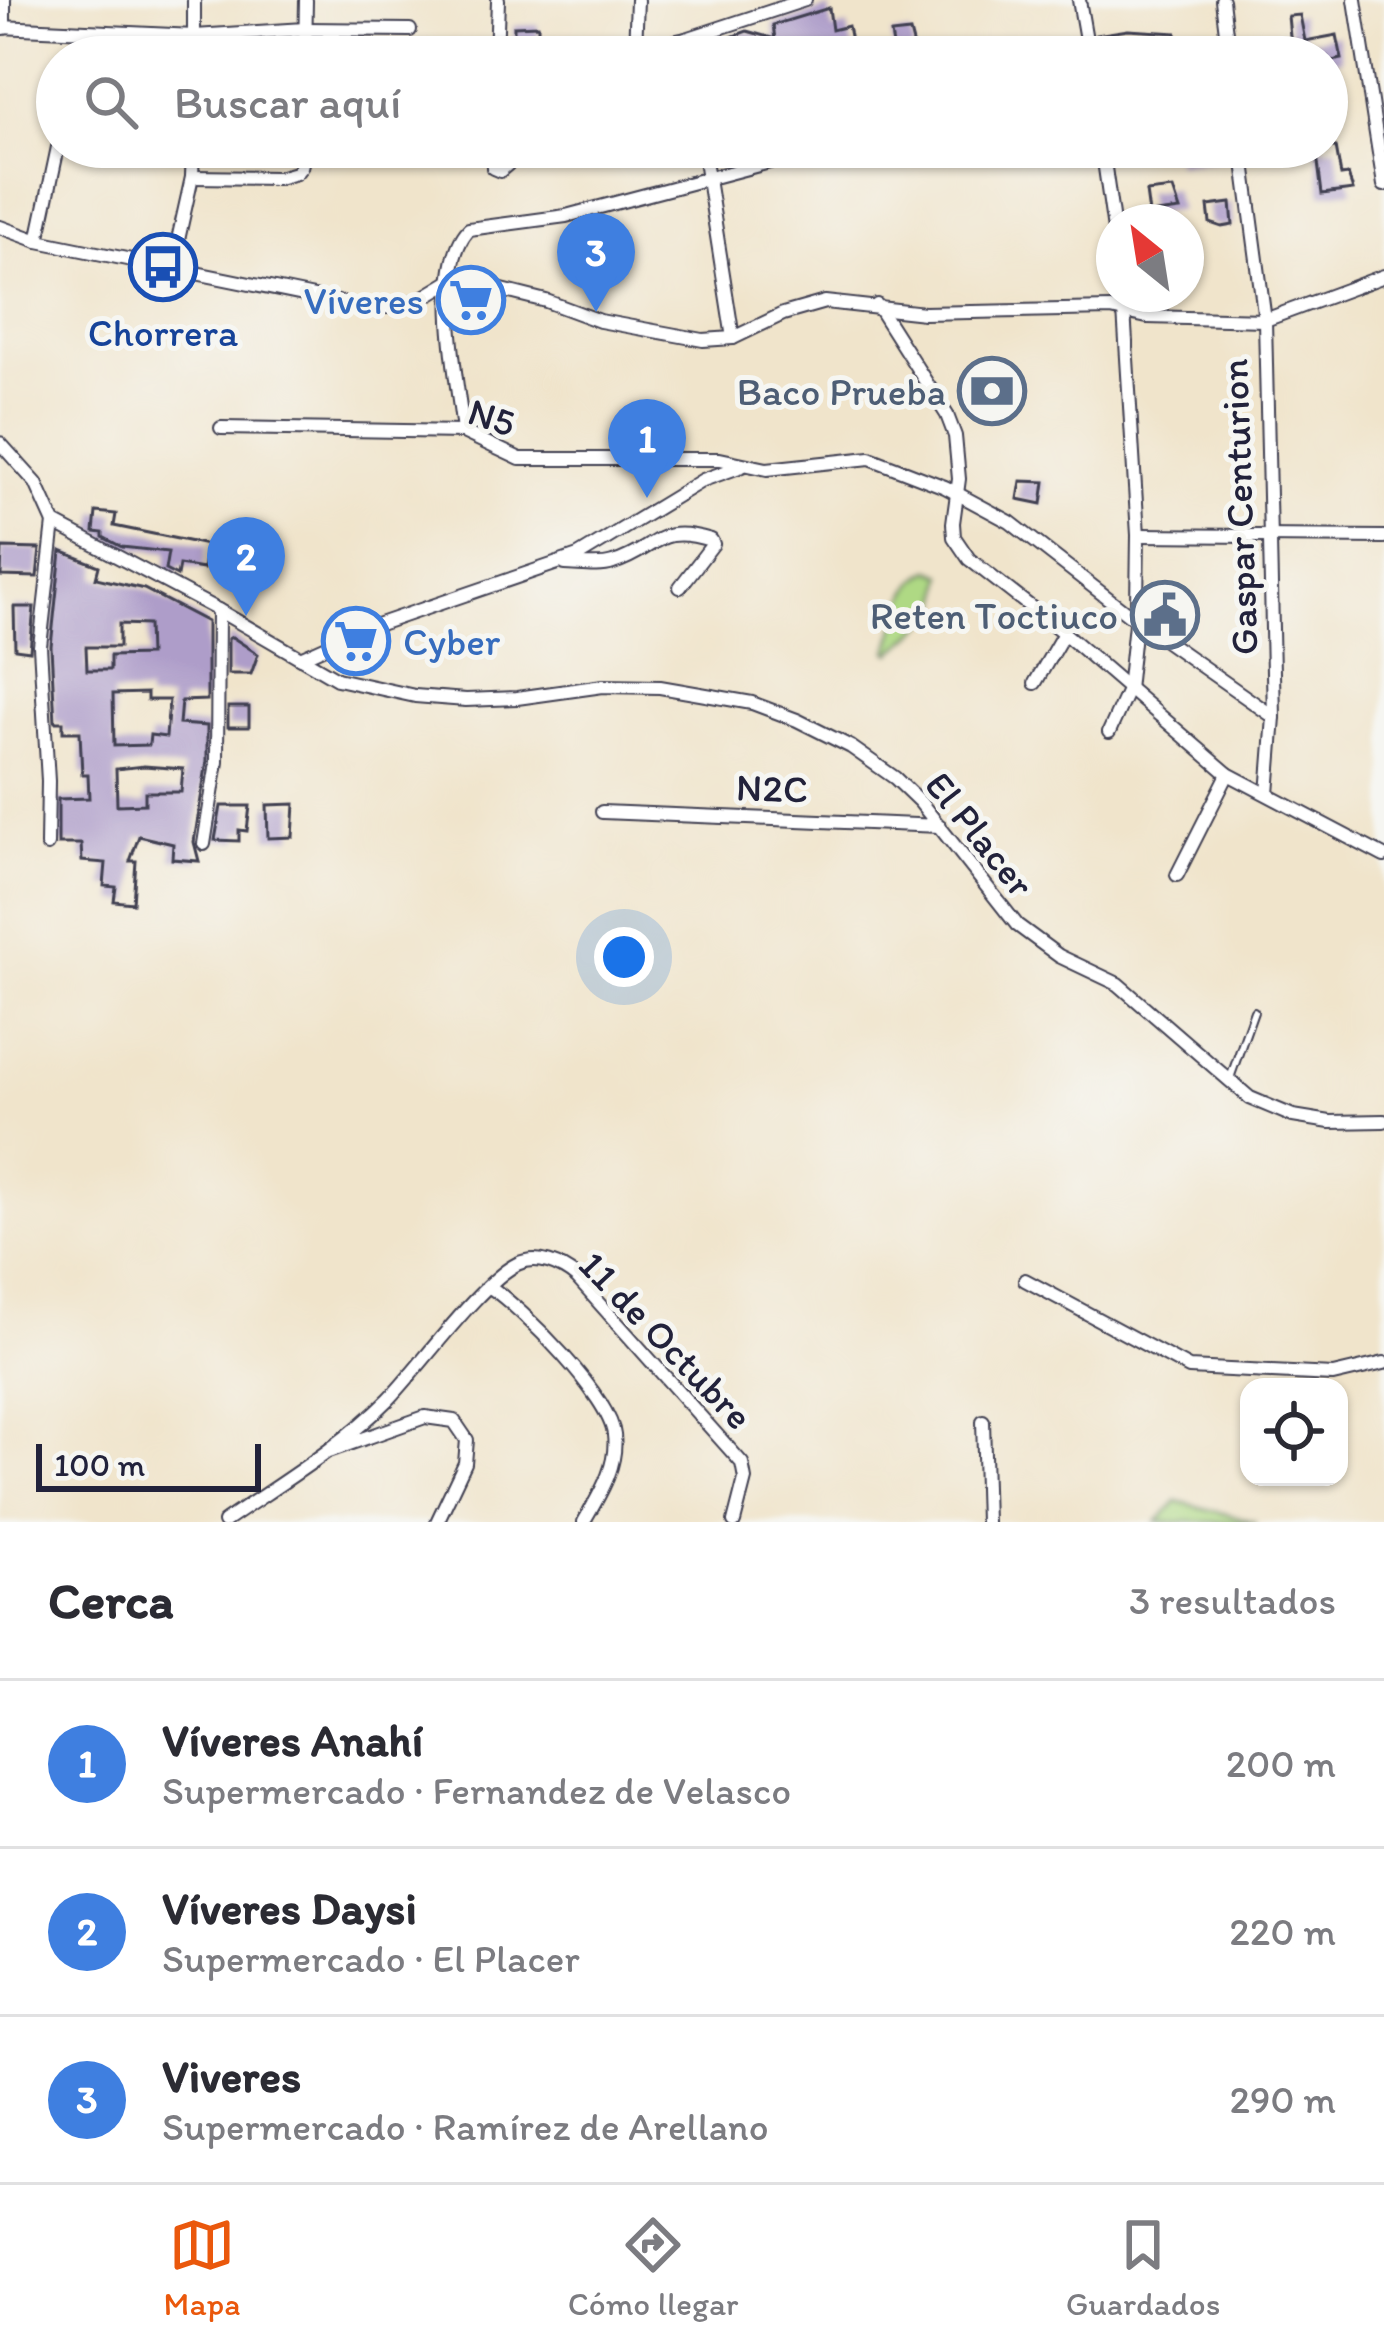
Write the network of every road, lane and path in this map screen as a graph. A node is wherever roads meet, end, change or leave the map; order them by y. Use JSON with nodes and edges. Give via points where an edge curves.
{"nodes":[{"id":1,"x":4,"y":0,"type":"edge"},
{"id":2,"x":194,"y":0,"type":"edge"},
{"id":3,"x":306,"y":0,"type":"edge"},
{"id":4,"x":498,"y":0,"type":"edge"},
{"id":5,"x":637,"y":0,"type":"edge"},
{"id":6,"x":806,"y":0,"type":"edge"},
{"id":7,"x":1079,"y":0,"type":"edge"},
{"id":8,"x":1222,"y":0,"type":"edge"},
{"id":9,"x":1355,"y":0,"type":"edge"},
{"id":10,"x":2,"y":27,"type":"edge"},
{"id":11,"x":305,"y":28,"type":"junction"},
{"id":12,"x":410,"y":30,"type":"dead end"},
{"id":13,"x":194,"y":36,"type":"junction"},
{"id":14,"x":305,"y":36,"type":"edge"},
{"id":15,"x":497,"y":36,"type":"edge"},
{"id":16,"x":634,"y":36,"type":"edge"},
{"id":17,"x":695,"y":36,"type":"edge"},
{"id":18,"x":1085,"y":36,"type":"edge"},
{"id":19,"x":1226,"y":36,"type":"edge"},
{"id":20,"x":54,"y":168,"type":"edge"},
{"id":21,"x":192,"y":168,"type":"edge"},
{"id":22,"x":298,"y":168,"type":"edge"},
{"id":23,"x":706,"y":168,"type":"edge"},
{"id":24,"x":748,"y":168,"type":"edge"},
{"id":25,"x":1105,"y":168,"type":"edge"},
{"id":26,"x":1245,"y":168,"type":"edge"},
{"id":27,"x":192,"y":177,"type":"junction"},
{"id":28,"x":708,"y":179,"type":"junction"},
{"id":29,"x":1384,"y":185,"type":"edge"},
{"id":30,"x":1110,"y":204,"type":"edge"},
{"id":31,"x":0,"y":227,"type":"edge"},
{"id":32,"x":38,"y":241,"type":"junction"},
{"id":33,"x":172,"y":267,"type":"junction"},
{"id":34,"x":1384,"y":276,"type":"edge"},
{"id":35,"x":449,"y":282,"type":"junction"},
{"id":36,"x":877,"y":305,"type":"junction"},
{"id":37,"x":1096,"y":309,"type":"edge"},
{"id":38,"x":1125,"y":312,"type":"joint"},
{"id":39,"x":1265,"y":320,"type":"junction"},
{"id":40,"x":734,"y":338,"type":"junction"},
{"id":41,"x":221,"y":428,"type":"dead end"},
{"id":42,"x":463,"y":432,"type":"junction"},
{"id":43,"x":0,"y":443,"type":"edge"},
{"id":44,"x":743,"y":465,"type":"junction"},
{"id":45,"x":957,"y":493,"type":"junction"},
{"id":46,"x":54,"y":523,"type":"junction"},
{"id":47,"x":1138,"y":535,"type":"junction"},
{"id":48,"x":1270,"y":536,"type":"junction"},
{"id":49,"x":1384,"y":537,"type":"edge"},
{"id":50,"x":551,"y":564,"type":"junction"},
{"id":51,"x":680,"y":586,"type":"dead end"},
{"id":52,"x":218,"y":610,"type":"junction"},
{"id":53,"x":1136,"y":620,"type":"junction"},
{"id":54,"x":1064,"y":633,"type":"junction"},
{"id":55,"x":300,"y":658,"type":"junction"},
{"id":56,"x":1035,"y":683,"type":"dead end"},
{"id":57,"x":1128,"y":691,"type":"junction"},
{"id":58,"x":1274,"y":717,"type":"junction"},
{"id":59,"x":1109,"y":732,"type":"dead end"},
{"id":60,"x":1228,"y":774,"type":"junction"},
{"id":61,"x":1268,"y":794,"type":"junction"},
{"id":62,"x":602,"y":812,"type":"dead end"},
{"id":63,"x":940,"y":826,"type":"junction"},
{"id":64,"x":204,"y":844,"type":"dead end"},
{"id":65,"x":47,"y":845,"type":"dead end"},
{"id":66,"x":1384,"y":856,"type":"edge"},
{"id":67,"x":1177,"y":874,"type":"dead end"},
{"id":68,"x":1254,"y":1011,"type":"dead end"},
{"id":69,"x":1229,"y":1081,"type":"junction"},
{"id":70,"x":1384,"y":1121,"type":"edge"},
{"id":71,"x":1025,"y":1280,"type":"dead end"},
{"id":72,"x":490,"y":1287,"type":"junction"},
{"id":73,"x":1384,"y":1363,"type":"edge"},
{"id":74,"x":983,"y":1421,"type":"dead end"},
{"id":75,"x":324,"y":1452,"type":"junction"},
{"id":76,"x":224,"y":1522,"type":"edge"},
{"id":77,"x":437,"y":1522,"type":"edge"},
{"id":78,"x":584,"y":1522,"type":"edge"},
{"id":79,"x":734,"y":1522,"type":"edge"},
{"id":80,"x":986,"y":1522,"type":"edge"}],
"edges":[{"from":1,"to":10,"type":"street"},
{"from":2,"to":13,"type":"street"},
{"from":3,"to":11,"type":"street"},
{"from":4,"to":15,"type":"street"},
{"from":5,"to":16,"type":"street"},
{"from":6,"to":17,"type":"street"},
{"from":7,"to":18,"type":"street"},
{"from":8,"to":19,"type":"street"},
{"from":9,"to":29,"type":"street"},
{"from":10,"to":13,"type":"street"},
{"from":11,"to":12,"type":"street"},
{"from":11,"to":13,"type":"street"},
{"from":11,"to":14,"type":"street"},
{"from":20,"to":32,"type":"street"},
{"from":21,"to":27,"type":"street"},
{"from":22,"to":27,"type":"street","via":[[278,178]]},
{"from":23,"to":28,"type":"street"},
{"from":24,"to":28,"type":"street"},
{"from":25,"to":30,"type":"street"},
{"from":26,"to":39,"type":"street","name":"Gaspar Centurion"},
{"from":27,"to":33,"type":"street"},
{"from":28,"to":35,"type":"street","via":[[566,216],[469,229]]},
{"from":28,"to":40,"type":"street"},
{"from":31,"to":32,"type":"street"},
{"from":32,"to":33,"type":"street"},
{"from":33,"to":35,"type":"street","via":[[363,307],[395,307]]},
{"from":34,"to":39,"type":"street"},
{"from":35,"to":40,"type":"street","via":[[509,291],[601,321]]},
{"from":35,"to":42,"type":"street"},
{"from":36,"to":37,"type":"street","via":[[924,313]]},
{"from":36,"to":40,"type":"street","via":[[825,302]]},
{"from":36,"to":45,"type":"street","via":[[947,415],[958,453]]},
{"from":38,"to":39,"type":"street"},
{"from":38,"to":47,"type":"street"},
{"from":39,"to":48,"type":"street","name":"Gaspar Centurion"},
{"from":41,"to":42,"type":"street","name":"N5"},
{"from":42,"to":44,"type":"street","name":"N5","via":[[520,459]]},
{"from":43,"to":46,"type":"street","via":[[36,483]]},
{"from":44,"to":45,"type":"street","name":"N5","via":[[870,458]]},
{"from":44,"to":50,"type":"street"},
{"from":45,"to":53,"type":"street","name":"N5","via":[[1010,522]]},
{"from":45,"to":54,"type":"street","via":[[952,523],[959,547]]},
{"from":46,"to":52,"type":"street","name":"El Placer"},
{"from":46,"to":65,"type":"street","via":[[40,646]]},
{"from":47,"to":48,"type":"street"},
{"from":47,"to":53,"type":"street"},
{"from":48,"to":49,"type":"street"},
{"from":48,"to":58,"type":"street","name":"Gaspar Centurion"},
{"from":50,"to":51,"type":"street","via":[[614,563],[682,532],[711,540]]},
{"from":50,"to":55,"type":"street"},
{"from":52,"to":55,"type":"street","name":"El Placer"},
{"from":52,"to":64,"type":"street","via":[[218,762]]},
{"from":53,"to":57,"type":"street"},
{"from":53,"to":58,"type":"street","name":"N5"},
{"from":54,"to":56,"type":"street"},
{"from":54,"to":57,"type":"street"},
{"from":55,"to":63,"type":"street","name":"El Placer","via":[[337,679],[415,697],[518,698],[622,686],[752,703],[851,747],[895,778]]},
{"from":57,"to":59,"type":"street"},
{"from":57,"to":60,"type":"street"},
{"from":58,"to":61,"type":"street","name":"Gaspar Centurion"},
{"from":60,"to":61,"type":"street"},
{"from":60,"to":67,"type":"street"},
{"from":61,"to":66,"type":"street"},
{"from":62,"to":63,"type":"street","name":"N2C"},
{"from":63,"to":69,"type":"street","name":"El Placer","via":[[1017,925],[1118,984]]},
{"from":68,"to":69,"type":"lane"},
{"from":69,"to":70,"type":"street","name":"El Placer","via":[[1294,1116]]},
{"from":71,"to":73,"type":"street","via":[[1189,1368],[1333,1375]]},
{"from":72,"to":75,"type":"street","name":"11 de Octubre","via":[[386,1402]]},
{"from":72,"to":78,"type":"street","via":[[559,1352],[614,1432],[612,1466]]},
{"from":72,"to":79,"type":"street","name":"11 de Octubre","via":[[520,1263],[560,1264],[577,1278],[742,1463]]},
{"from":74,"to":80,"type":"street"},
{"from":75,"to":76,"type":"street","name":"11 de Octubre"},
{"from":75,"to":77,"type":"street","via":[[424,1417],[454,1421],[467,1440],[465,1463]]}]}
